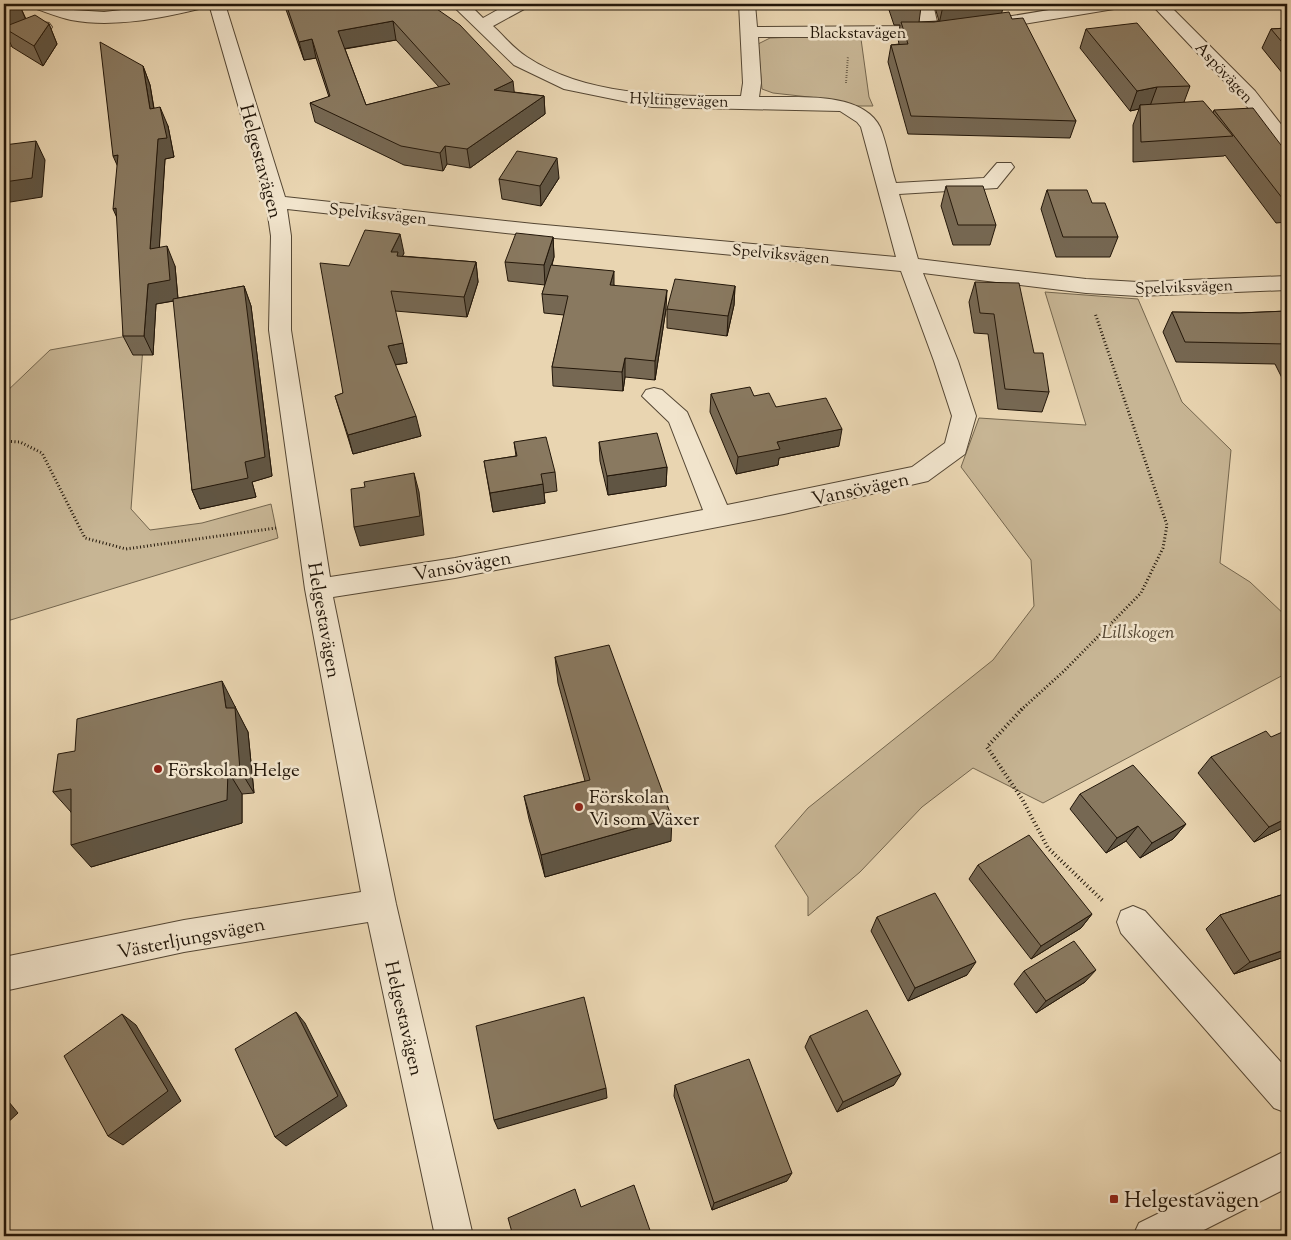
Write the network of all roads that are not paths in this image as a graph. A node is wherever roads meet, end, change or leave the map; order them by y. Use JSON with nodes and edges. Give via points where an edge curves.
{"nodes":[{"id":1,"x":40,"y":4,"type":"edge"},
{"id":2,"x":197,"y":4,"type":"edge"},
{"id":3,"x":217,"y":4,"type":"edge"},
{"id":4,"x":459,"y":4,"type":"edge"},
{"id":5,"x":520,"y":4,"type":"edge"},
{"id":6,"x":747,"y":4,"type":"edge"},
{"id":7,"x":925,"y":4,"type":"edge"},
{"id":8,"x":1114,"y":4,"type":"edge"},
{"id":9,"x":1159,"y":4,"type":"edge"},
{"id":10,"x":72,"y":15,"type":"junction"},
{"id":11,"x":481,"y":26,"type":"junction"},
{"id":12,"x":969,"y":27,"type":"edge"},
{"id":13,"x":949,"y":30,"type":"edge"},
{"id":14,"x":749,"y":32,"type":"junction"},
{"id":15,"x":930,"y":32,"type":"junction"},
{"id":16,"x":4,"y":44,"type":"edge"},
{"id":17,"x":749,"y":102,"type":"junction"},
{"id":18,"x":1287,"y":144,"type":"edge"},
{"id":19,"x":1004,"y":167,"type":"dead end"},
{"id":20,"x":887,"y":189,"type":"junction"},
{"id":21,"x":276,"y":202,"type":"junction"},
{"id":22,"x":909,"y":265,"type":"junction"},
{"id":23,"x":1287,"y":283,"type":"edge"},
{"id":24,"x":654,"y":396,"type":"dead end"},
{"id":25,"x":719,"y":517,"type":"junction"},
{"id":26,"x":318,"y":589,"type":"junction"},
{"id":27,"x":380,"y":904,"type":"junction"},
{"id":28,"x":1133,"y":922,"type":"road end"},
{"id":29,"x":4,"y":974,"type":"edge"},
{"id":30,"x":1287,"y":1095,"type":"edge"},
{"id":31,"x":1287,"y":1168,"type":"edge"},
{"id":32,"x":454,"y":1236,"type":"edge"},
{"id":33,"x":1152,"y":1236,"type":"edge"}],
"edges":[{"from":1,"to":10,"type":"street"},
{"from":2,"to":10,"type":"street","via":[[144,14]]},
{"from":3,"to":21,"type":"street","name":"Helgestavägen"},
{"from":4,"to":11,"type":"street","name":"Hyltingevägen"},
{"from":5,"to":11,"type":"street"},
{"from":6,"to":14,"type":"street"},
{"from":7,"to":15,"type":"street"},
{"from":8,"to":12,"type":"street"},
{"from":9,"to":18,"type":"street","name":"Aspövägen","via":[[1248,95],[1252,112]]},
{"from":10,"to":16,"type":"street"},
{"from":11,"to":17,"type":"street","name":"Hyltingevägen","via":[[520,61],[570,85],[652,101]]},
{"from":13,"to":15,"type":"street","name":"Blackstavägen"},
{"from":14,"to":15,"type":"street","name":"Blackstavägen"},
{"from":14,"to":17,"type":"street","via":[[752,83]]},
{"from":17,"to":20,"type":"street","name":"Vansövägen","via":[[844,106],[864,118],[870,127]]},
{"from":19,"to":20,"type":"street","via":[[990,184]]},
{"from":20,"to":22,"type":"street","name":"Vansövägen"},
{"from":21,"to":22,"type":"street","name":"Spelviksvägen"},
{"from":21,"to":26,"type":"street","name":"Helgestavägen","via":[[281,236],[280,330]]},
{"from":22,"to":23,"type":"street","name":"Spelviksvägen","via":[[1138,289]]},
{"from":22,"to":25,"type":"street","name":"Vansövägen","via":[[964,416],[956,448],[919,474]]},
{"from":24,"to":25,"type":"street","via":[[679,418]]},
{"from":25,"to":26,"type":"street","name":"Vansövägen","via":[[455,568]]},
{"from":26,"to":27,"type":"street","name":"Helgestavägen"},
{"from":27,"to":29,"type":"street","name":"Västerljungsvägen","via":[[184,936]]},
{"from":27,"to":32,"type":"street","name":"Helgestavägen"},
{"from":28,"to":30,"type":"street"},
{"from":31,"to":33,"type":"street"}]}
